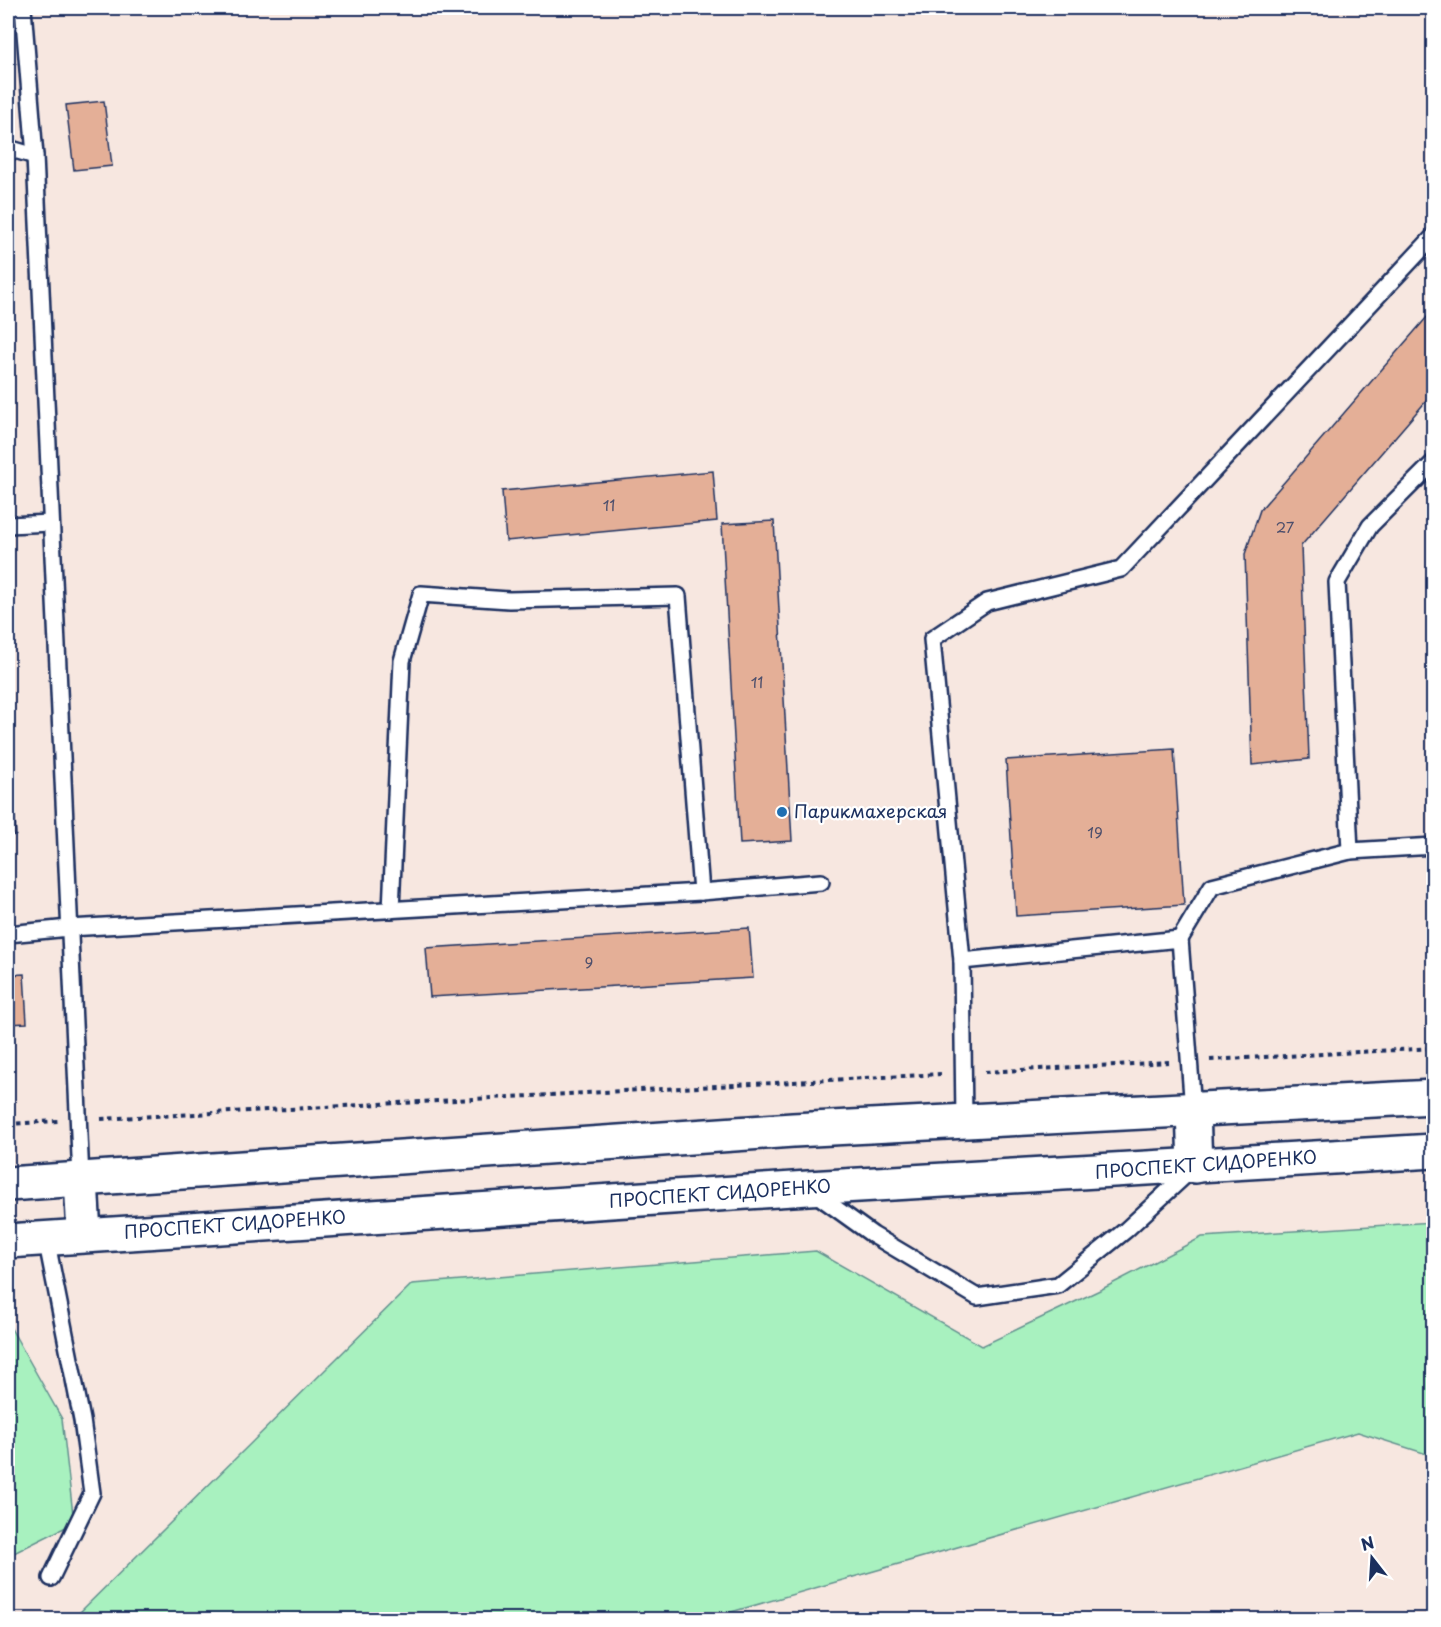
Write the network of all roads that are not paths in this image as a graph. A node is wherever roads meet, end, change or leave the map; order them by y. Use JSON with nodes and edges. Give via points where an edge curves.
{"nodes":[{"id":1,"x":23,"y":8,"type":"edge"},
{"id":2,"x":8,"y":148,"type":"edge"},
{"id":3,"x":35,"y":156,"type":"junction"},
{"id":4,"x":1434,"y":236,"type":"edge"},
{"id":5,"x":1434,"y":462,"type":"edge"},
{"id":6,"x":51,"y":523,"type":"junction"},
{"id":7,"x":8,"y":525,"type":"edge"},
{"id":8,"x":1434,"y":846,"type":"edge"},
{"id":9,"x":1350,"y":851,"type":"junction"},
{"id":10,"x":821,"y":882,"type":"dead end"},
{"id":11,"x":701,"y":892,"type":"junction"},
{"id":12,"x":391,"y":910,"type":"junction"},
{"id":13,"x":69,"y":928,"type":"junction"},
{"id":14,"x":8,"y":934,"type":"edge"},
{"id":15,"x":1180,"y":939,"type":"junction"},
{"id":16,"x":962,"y":961,"type":"junction"},
{"id":17,"x":1434,"y":1097,"type":"edge"},
{"id":18,"x":1193,"y":1110,"type":"junction"},
{"id":19,"x":964,"y":1120,"type":"junction"},
{"id":20,"x":1434,"y":1151,"type":"edge"},
{"id":21,"x":1196,"y":1166,"type":"junction"},
{"id":22,"x":81,"y":1179,"type":"junction"},
{"id":23,"x":8,"y":1184,"type":"edge"},
{"id":24,"x":808,"y":1188,"type":"junction"},
{"id":25,"x":84,"y":1235,"type":"junction"},
{"id":26,"x":46,"y":1238,"type":"junction"},
{"id":27,"x":8,"y":1240,"type":"edge"},
{"id":28,"x":51,"y":1578,"type":"dead end"}],
"edges":[{"from":1,"to":3,"type":"lane"},
{"from":2,"to":3,"type":"lane"},
{"from":3,"to":6,"type":"lane"},
{"from":4,"to":16,"type":"lane","via":[[1121,569],[987,602],[932,639]]},
{"from":5,"to":9,"type":"lane","via":[[1370,526],[1337,582]]},
{"from":6,"to":7,"type":"lane"},
{"from":6,"to":13,"type":"lane"},
{"from":8,"to":9,"type":"lane"},
{"from":9,"to":15,"type":"lane","via":[[1212,886]]},
{"from":10,"to":11,"type":"lane"},
{"from":11,"to":12,"type":"lane"},
{"from":11,"to":12,"type":"lane","via":[[678,596],[509,600],[420,594],[402,661]]},
{"from":12,"to":13,"type":"lane"},
{"from":13,"to":14,"type":"lane"},
{"from":13,"to":22,"type":"lane"},
{"from":15,"to":16,"type":"lane"},
{"from":15,"to":18,"type":"lane"},
{"from":16,"to":19,"type":"lane"},
{"from":17,"to":18,"type":"main road"},
{"from":18,"to":19,"type":"main road"},
{"from":18,"to":21,"type":"main road"},
{"from":19,"to":22,"type":"main road"},
{"from":20,"to":21,"type":"main road","name":"ПРОСПЕКТ СИДОРЕНКО"},
{"from":21,"to":24,"type":"main road","name":"ПРОСПЕКТ СИДОРЕНКО"},
{"from":21,"to":24,"type":"lane","via":[[1058,1285],[977,1298],[873,1235]]},
{"from":22,"to":23,"type":"main road"},
{"from":22,"to":25,"type":"main road"},
{"from":24,"to":25,"type":"main road","name":"ПРОСПЕКТ СИДОРЕНКО"},
{"from":25,"to":26,"type":"main road","name":"ПРОСПЕКТ СИДОРЕНКО"},
{"from":26,"to":27,"type":"main road","name":"ПРОСПЕКТ СИДОРЕНКО"},
{"from":26,"to":28,"type":"lane","via":[[82,1420],[92,1493]]}]}
